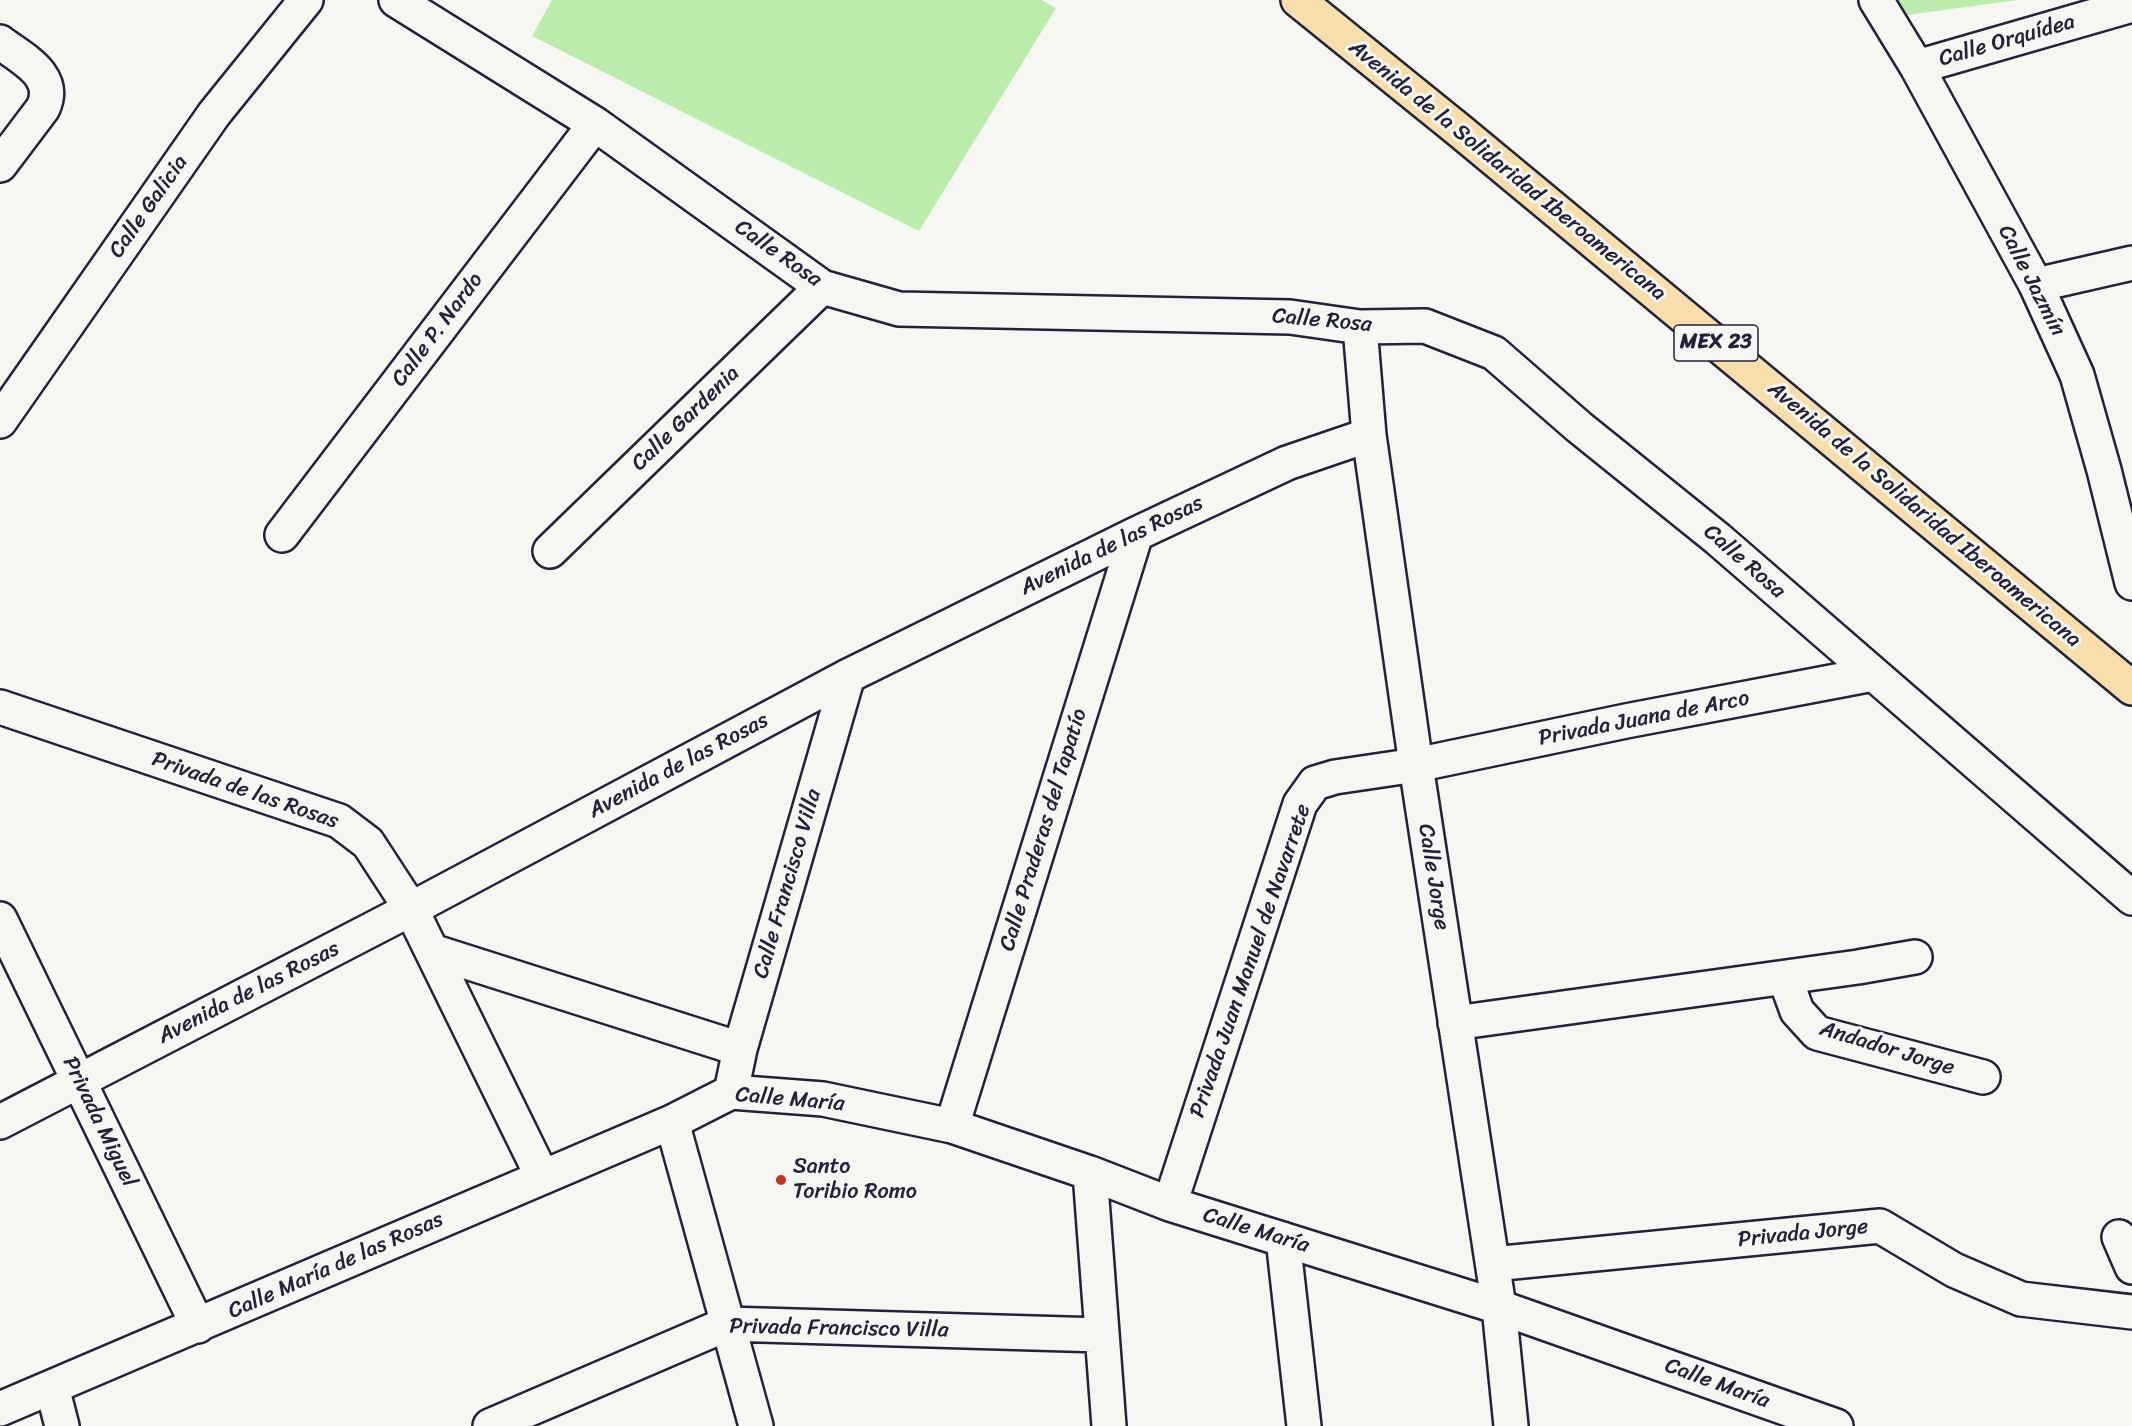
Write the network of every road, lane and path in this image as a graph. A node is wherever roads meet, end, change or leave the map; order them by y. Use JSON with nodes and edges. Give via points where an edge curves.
{"nodes":[{"id":1,"x":306,"y":0,"type":"edge"},
{"id":2,"x":396,"y":0,"type":"edge"},
{"id":3,"x":1298,"y":0,"type":"edge"},
{"id":4,"x":1876,"y":0,"type":"edge"},
{"id":5,"x":2132,"y":5,"type":"edge"},
{"id":6,"x":0,"y":42,"type":"edge"},
{"id":7,"x":1917,"y":67,"type":"junction"},
{"id":8,"x":595,"y":124,"type":"junction"},
{"id":9,"x":0,"y":165,"type":"edge"},
{"id":10,"x":2132,"y":263,"type":"edge"},
{"id":11,"x":2036,"y":285,"type":"junction"},
{"id":12,"x":822,"y":287,"type":"junction"},
{"id":13,"x":1360,"y":327,"type":"junction"},
{"id":14,"x":0,"y":421,"type":"edge"},
{"id":15,"x":1370,"y":435,"type":"junction"},
{"id":16,"x":1136,"y":534,"type":"junction"},
{"id":17,"x":282,"y":535,"type":"dead end"},
{"id":18,"x":550,"y":551,"type":"dead end"},
{"id":19,"x":2132,"y":583,"type":"edge"},
{"id":20,"x":1874,"y":674,"type":"junction"},
{"id":21,"x":848,"y":676,"type":"junction"},
{"id":22,"x":2132,"y":688,"type":"edge"},
{"id":23,"x":0,"y":707,"type":"edge"},
{"id":24,"x":1416,"y":765,"type":"junction"},
{"id":25,"x":2132,"y":898,"type":"edge"},
{"id":26,"x":411,"y":909,"type":"junction"},
{"id":27,"x":0,"y":919,"type":"edge"},
{"id":28,"x":432,"y":951,"type":"junction"},
{"id":29,"x":1915,"y":957,"type":"dead end"},
{"id":30,"x":1785,"y":978,"type":"junction"},
{"id":31,"x":1455,"y":1023,"type":"junction"},
{"id":32,"x":740,"y":1049,"type":"junction"},
{"id":33,"x":1983,"y":1077,"type":"dead end"},
{"id":34,"x":79,"y":1081,"type":"junction"},
{"id":35,"x":731,"y":1092,"type":"junction"},
{"id":36,"x":0,"y":1122,"type":"edge"},
{"id":37,"x":672,"y":1122,"type":"junction"},
{"id":38,"x":952,"y":1126,"type":"junction"},
{"id":39,"x":1090,"y":1173,"type":"junction"},
{"id":40,"x":542,"y":1176,"type":"junction"},
{"id":41,"x":1170,"y":1204,"type":"junction"},
{"id":42,"x":2119,"y":1237,"type":"dead end"},
{"id":43,"x":1283,"y":1239,"type":"junction"},
{"id":44,"x":1492,"y":1264,"type":"junction"},
{"id":45,"x":2132,"y":1267,"type":"edge"},
{"id":46,"x":1499,"y":1307,"type":"junction"},
{"id":47,"x":2132,"y":1312,"type":"edge"},
{"id":48,"x":727,"y":1324,"type":"junction"},
{"id":49,"x":198,"y":1326,"type":"junction"},
{"id":50,"x":1101,"y":1335,"type":"junction"},
{"id":51,"x":52,"y":1387,"type":"junction"},
{"id":52,"x":0,"y":1408,"type":"edge"},
{"id":53,"x":62,"y":1426,"type":"edge"},
{"id":54,"x":490,"y":1426,"type":"edge"},
{"id":55,"x":756,"y":1426,"type":"edge"},
{"id":56,"x":1109,"y":1426,"type":"edge"},
{"id":57,"x":1304,"y":1426,"type":"edge"},
{"id":58,"x":1511,"y":1426,"type":"edge"},
{"id":59,"x":1836,"y":1426,"type":"edge"}],
"edges":[{"from":1,"to":14,"type":"street","name":"Calle Galicia","via":[[214,114]]},
{"from":2,"to":8,"type":"street","name":"Calle Rosa"},
{"from":3,"to":22,"type":"highway","name":"Avenida de la Solidaridad Iberoamericana","number":"MEX 23"},
{"from":4,"to":7,"type":"street","name":"Calle Jazmín"},
{"from":5,"to":7,"type":"street","name":"Calle Orquídea"},
{"from":6,"to":9,"type":"street","via":[[35,69],[48,87],[43,108]]},
{"from":7,"to":11,"type":"street","name":"Calle Jazmín"},
{"from":8,"to":12,"type":"street","name":"Calle Rosa"},
{"from":8,"to":17,"type":"street","name":"Calle P. Nardo"},
{"from":10,"to":11,"type":"street"},
{"from":11,"to":19,"type":"street","name":"Calle Jazmín","via":[[2077,375]]},
{"from":12,"to":13,"type":"street","name":"Calle Rosa","via":[[899,309],[1290,317]]},
{"from":12,"to":18,"type":"street","name":"Calle Gardenia"},
{"from":13,"to":15,"type":"street","name":"Calle Jorge"},
{"from":13,"to":20,"type":"street","name":"Calle Rosa","via":[[1425,326],[1494,354]]},
{"from":15,"to":16,"type":"street","name":"Avenida de las Rosas","via":[[1287,463]]},
{"from":15,"to":24,"type":"street","name":"Calle Jorge"},
{"from":16,"to":21,"type":"street","name":"Avenida de las Rosas"},
{"from":16,"to":38,"type":"street","name":"Calle Praderas del Tapatío"},
{"from":20,"to":24,"type":"street","name":"Privada Juana de Arco"},
{"from":20,"to":25,"type":"street","name":"Calle Rosa"},
{"from":21,"to":26,"type":"street","name":"Avenida de las Rosas"},
{"from":21,"to":32,"type":"street","name":"Calle Francisco Villa"},
{"from":23,"to":26,"type":"street","name":"Privada de las Rosas","via":[[339,821],[368,843]]},
{"from":24,"to":31,"type":"street","name":"Calle Jorge"},
{"from":24,"to":41,"type":"street","name":"Privada Juan Manuel de Navarrete","via":[[1315,783],[1300,804]]},
{"from":26,"to":28,"type":"street","name":"Privada de las Rosas"},
{"from":26,"to":34,"type":"street","name":"Avenida de las Rosas"},
{"from":27,"to":34,"type":"street","name":"Privada Miguel"},
{"from":28,"to":32,"type":"street"},
{"from":28,"to":40,"type":"street","name":"Privada de las Rosas"},
{"from":29,"to":30,"type":"street"},
{"from":30,"to":31,"type":"street"},
{"from":30,"to":33,"type":"street","name":"Andador Jorge","via":[[1797,1011],[1817,1033]]},
{"from":31,"to":44,"type":"street","name":"Calle Jorge"},
{"from":32,"to":35,"type":"street","name":"Calle Francisco Villa"},
{"from":34,"to":36,"type":"street","name":"Avenida de las Rosas"},
{"from":34,"to":49,"type":"street","name":"Privada Miguel"},
{"from":35,"to":37,"type":"street","name":"Calle María"},
{"from":35,"to":38,"type":"street","name":"Calle María","via":[[823,1099]]},
{"from":37,"to":40,"type":"street","name":"Calle María de las Rosas"},
{"from":37,"to":48,"type":"street"},
{"from":38,"to":39,"type":"street","name":"Calle María"},
{"from":39,"to":41,"type":"street","name":"Calle María"},
{"from":39,"to":50,"type":"street"},
{"from":40,"to":49,"type":"street","name":"Calle María de las Rosas"},
{"from":41,"to":43,"type":"street","name":"Calle María"},
{"from":42,"to":45,"type":"street"},
{"from":43,"to":46,"type":"street","name":"Calle María"},
{"from":43,"to":57,"type":"street"},
{"from":44,"to":46,"type":"street","name":"Calle Jorge"},
{"from":44,"to":47,"type":"street","name":"Privada Jorge","via":[[1880,1226],[1954,1270],[2021,1299]]},
{"from":46,"to":58,"type":"street","name":"Calle Jorge"},
{"from":46,"to":59,"type":"street","name":"Calle María"},
{"from":48,"to":50,"type":"street","name":"Privada Francisco Villa"},
{"from":48,"to":54,"type":"street","name":"Privada Francisco Villa"},
{"from":48,"to":55,"type":"street"},
{"from":49,"to":51,"type":"street","name":"Calle María de las Rosas"},
{"from":50,"to":56,"type":"street"},
{"from":51,"to":52,"type":"street","name":"Calle María de las Rosas"},
{"from":51,"to":53,"type":"street"}]}
